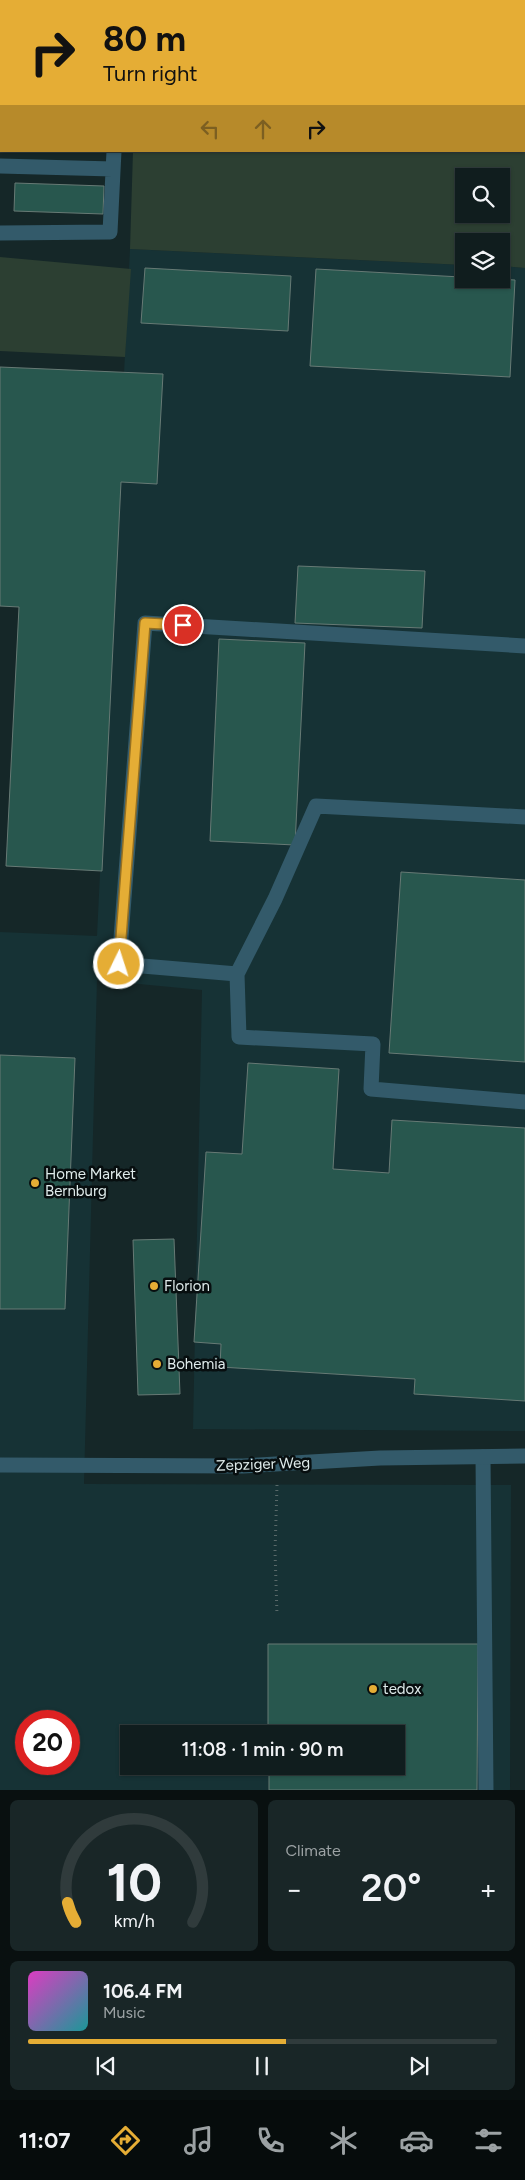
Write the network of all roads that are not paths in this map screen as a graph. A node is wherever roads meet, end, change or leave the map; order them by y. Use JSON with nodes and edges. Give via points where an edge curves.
{"nodes":[{"id":1,"x":114,"y":152,"type":"edge"},
{"id":2,"x":0,"y":166,"type":"edge"},
{"id":3,"x":113,"y":169,"type":"junction"},
{"id":4,"x":0,"y":233,"type":"edge"},
{"id":5,"x":525,"y":646,"type":"edge"},
{"id":6,"x":525,"y":817,"type":"edge"},
{"id":7,"x":236,"y":974,"type":"junction"},
{"id":8,"x":525,"y":1102,"type":"edge"},
{"id":9,"x":525,"y":1456,"type":"edge"},
{"id":10,"x":483,"y":1457,"type":"junction"},
{"id":11,"x":0,"y":1465,"type":"edge"},
{"id":12,"x":486,"y":1790,"type":"edge"}],
"edges":[{"from":1,"to":3,"type":"street"},
{"from":2,"to":3,"type":"street"},
{"from":3,"to":4,"type":"street","via":[[110,232]]},
{"from":5,"to":7,"type":"street","via":[[145,623],[119,964]]},
{"from":6,"to":7,"type":"street","via":[[316,806],[275,899]]},
{"from":7,"to":8,"type":"street","via":[[239,1037],[373,1044],[371,1089]]},
{"from":9,"to":10,"type":"street","name":"Zepziger Weg"},
{"from":10,"to":11,"type":"street","name":"Zepziger Weg","via":[[380,1458],[243,1466]]},
{"from":10,"to":12,"type":"street"}]}
